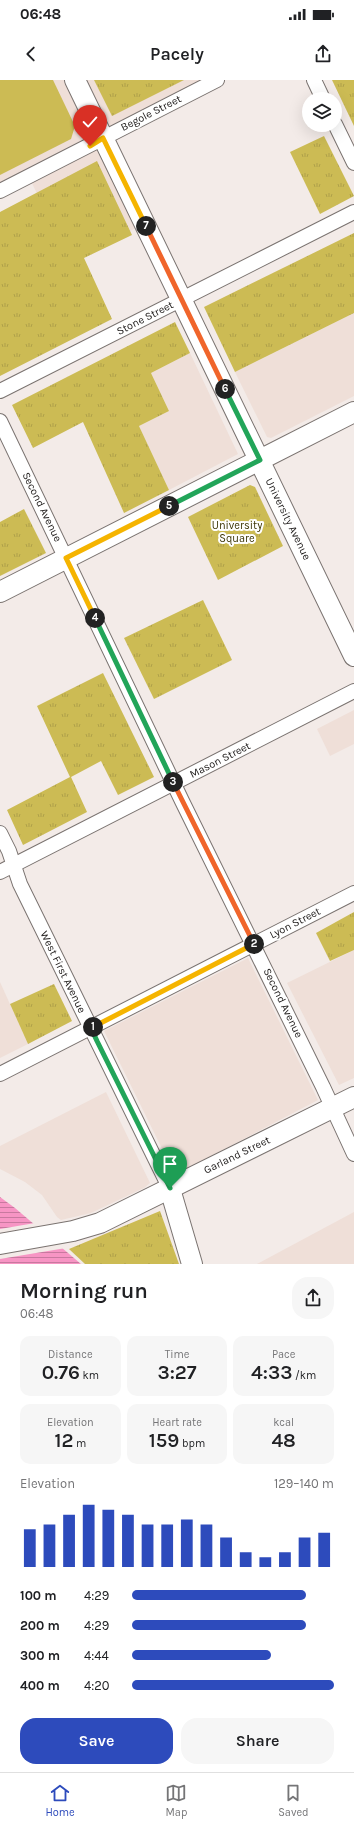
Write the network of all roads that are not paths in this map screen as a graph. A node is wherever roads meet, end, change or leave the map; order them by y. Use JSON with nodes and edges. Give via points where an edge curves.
{"nodes":[{"id":1,"x":75,"y":80,"type":"edge"},
{"id":2,"x":217,"y":80,"type":"edge"},
{"id":3,"x":314,"y":80,"type":"edge"},
{"id":4,"x":320,"y":92,"type":"edge"},
{"id":5,"x":339,"y":132,"type":"edge"},
{"id":6,"x":103,"y":138,"type":"junction"},
{"id":7,"x":354,"y":163,"type":"edge"},
{"id":8,"x":0,"y":191,"type":"edge"},
{"id":9,"x":354,"y":212,"type":"edge"},
{"id":10,"x":181,"y":300,"type":"junction"},
{"id":11,"x":0,"y":391,"type":"edge"},
{"id":12,"x":354,"y":412,"type":"edge"},
{"id":13,"x":0,"y":421,"type":"edge"},
{"id":14,"x":260,"y":460,"type":"junction"},
{"id":15,"x":66,"y":558,"type":"junction"},
{"id":16,"x":0,"y":592,"type":"edge"},
{"id":17,"x":354,"y":656,"type":"edge"},
{"id":18,"x":354,"y":691,"type":"edge"},
{"id":19,"x":174,"y":783,"type":"junction"},
{"id":20,"x":0,"y":834,"type":"edge"},
{"id":21,"x":13,"y":865,"type":"junction"},
{"id":22,"x":0,"y":872,"type":"edge"},
{"id":23,"x":354,"y":893,"type":"edge"},
{"id":24,"x":254,"y":944,"type":"junction"},
{"id":25,"x":91,"y":1028,"type":"junction"},
{"id":26,"x":0,"y":1074,"type":"edge"},
{"id":27,"x":354,"y":1097,"type":"edge"},
{"id":28,"x":332,"y":1108,"type":"junction"},
{"id":29,"x":354,"y":1154,"type":"edge"},
{"id":30,"x":170,"y":1188,"type":"junction"},
{"id":31,"x":0,"y":1244,"type":"edge"},
{"id":32,"x":192,"y":1264,"type":"edge"}],
"edges":[{"from":1,"to":6,"type":"street","name":"University Avenue"},
{"from":2,"to":6,"type":"street","name":"Begole Street"},
{"from":3,"to":4,"type":"street"},
{"from":5,"to":7,"type":"street"},
{"from":6,"to":8,"type":"street","name":"Begole Street"},
{"from":6,"to":10,"type":"street","name":"University Avenue"},
{"from":9,"to":10,"type":"street","name":"Stone Street"},
{"from":10,"to":11,"type":"street","name":"Stone Street"},
{"from":10,"to":14,"type":"street","name":"University Avenue"},
{"from":12,"to":14,"type":"street"},
{"from":13,"to":15,"type":"street","name":"Second Avenue"},
{"from":14,"to":15,"type":"street"},
{"from":14,"to":17,"type":"street","name":"University Avenue"},
{"from":15,"to":16,"type":"street"},
{"from":15,"to":19,"type":"street","name":"Second Avenue"},
{"from":18,"to":19,"type":"street","name":"Mason Street"},
{"from":19,"to":21,"type":"street","name":"Mason Street"},
{"from":19,"to":24,"type":"street","name":"Second Avenue"},
{"from":20,"to":21,"type":"street","name":"West First Avenue"},
{"from":21,"to":22,"type":"street","name":"Mason Street"},
{"from":21,"to":25,"type":"street","name":"West First Avenue"},
{"from":23,"to":24,"type":"street","name":"Lyon Street"},
{"from":24,"to":25,"type":"street","name":"Lyon Street"},
{"from":24,"to":28,"type":"street","name":"Second Avenue"},
{"from":25,"to":26,"type":"street","name":"Lyon Street"},
{"from":25,"to":30,"type":"street","name":"West First Avenue"},
{"from":27,"to":28,"type":"street","name":"Garland Street"},
{"from":28,"to":29,"type":"street","name":"Second Avenue"},
{"from":28,"to":30,"type":"street","name":"Garland Street"},
{"from":30,"to":31,"type":"street","name":"Garland Street","via":[[94,1225]]},
{"from":30,"to":32,"type":"street","name":"West First Avenue"}]}
